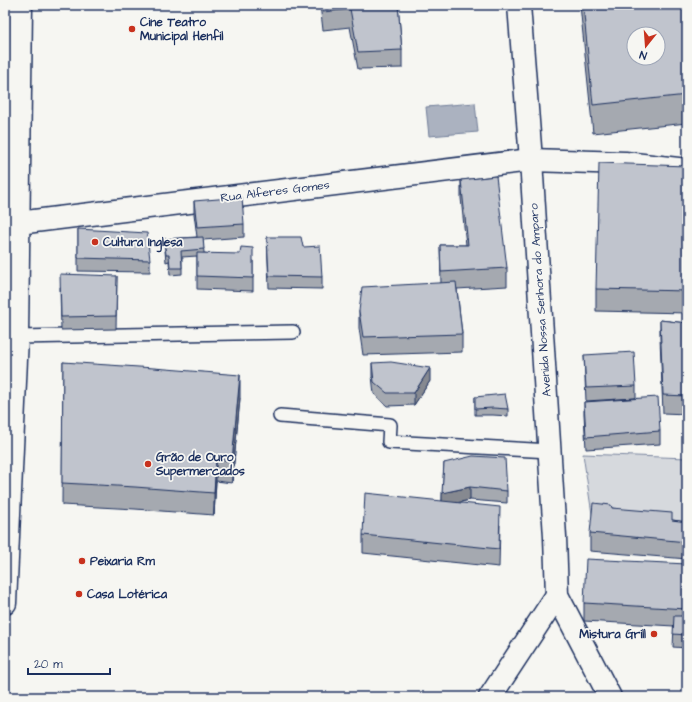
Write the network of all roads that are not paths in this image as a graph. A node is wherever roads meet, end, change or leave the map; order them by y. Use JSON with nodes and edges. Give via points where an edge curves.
{"nodes":[{"id":1,"x":21,"y":5,"type":"edge"},
{"id":2,"x":519,"y":5,"type":"edge"},
{"id":3,"x":531,"y":160,"type":"junction"},
{"id":4,"x":687,"y":170,"type":"edge"},
{"id":5,"x":12,"y":223,"type":"edge"},
{"id":6,"x":293,"y":332,"type":"dead end"},
{"id":7,"x":17,"y":338,"type":"junction"},
{"id":8,"x":280,"y":416,"type":"dead end"},
{"id":9,"x":550,"y":451,"type":"junction"},
{"id":10,"x":557,"y":595,"type":"junction"},
{"id":11,"x":5,"y":603,"type":"edge"},
{"id":12,"x":490,"y":697,"type":"edge"},
{"id":13,"x":610,"y":697,"type":"edge"}],
"edges":[{"from":1,"to":5,"type":"main road"},
{"from":2,"to":3,"type":"main road","name":"Avenida Nossa Senhora do Amparo"},
{"from":3,"to":4,"type":"main road","name":"Rua Alferes Gomes","via":[[625,163]]},
{"from":3,"to":5,"type":"main road","name":"Rua Alferes Gomes"},
{"from":3,"to":9,"type":"main road","name":"Avenida Nossa Senhora do Amparo"},
{"from":5,"to":7,"type":"main road"},
{"from":6,"to":7,"type":"lane"},
{"from":7,"to":11,"type":"main road"},
{"from":8,"to":9,"type":"lane","via":[[390,425],[389,442]]},
{"from":9,"to":10,"type":"main road","name":"Avenida Nossa Senhora do Amparo"},
{"from":10,"to":12,"type":"main road"},
{"from":10,"to":13,"type":"main road","name":"Avenida Nossa Senhora do Amparo"}]}
